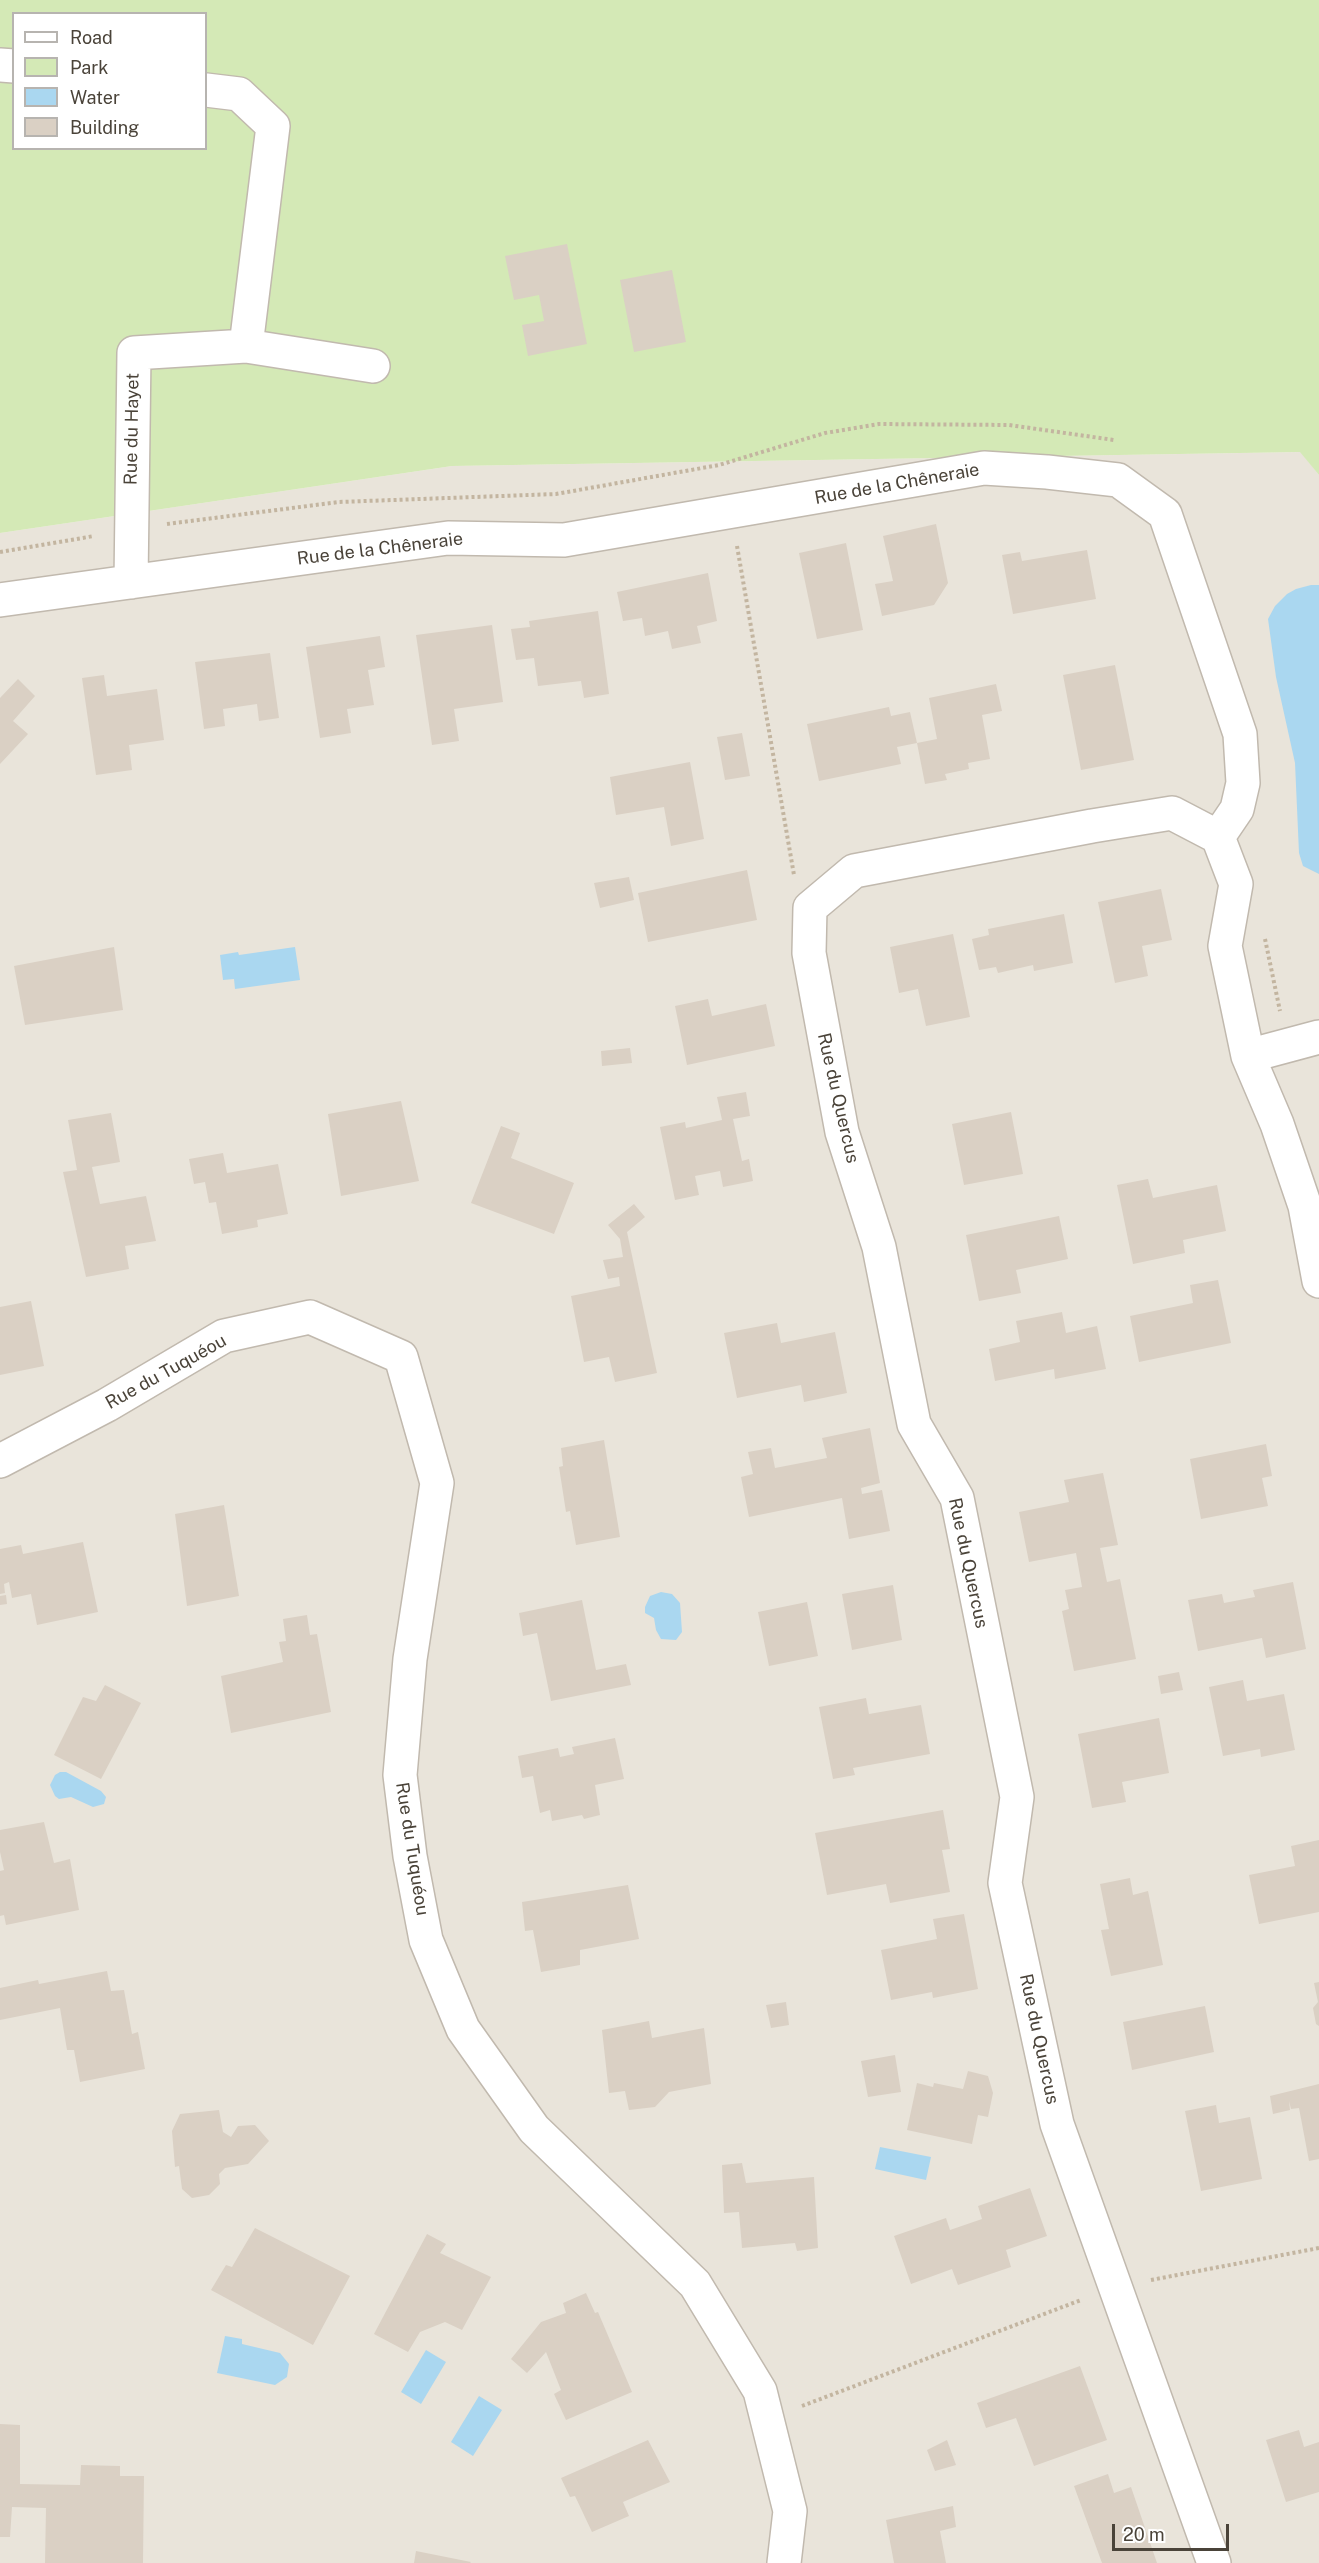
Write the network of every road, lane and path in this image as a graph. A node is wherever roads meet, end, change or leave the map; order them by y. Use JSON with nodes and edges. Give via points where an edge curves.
{"nodes":[{"id":1,"x":207,"y":90,"type":"edge"},
{"id":2,"x":246,"y":346,"type":"junction"},
{"id":3,"x":373,"y":366,"type":"dead end"},
{"id":4,"x":1115,"y":440,"type":"dead end"},
{"id":5,"x":730,"y":513,"type":"junction"},
{"id":6,"x":130,"y":531,"type":"junction"},
{"id":7,"x":0,"y":552,"type":"edge"},
{"id":8,"x":131,"y":582,"type":"junction"},
{"id":9,"x":0,"y":600,"type":"edge"},
{"id":10,"x":1218,"y":837,"type":"junction"},
{"id":11,"x":810,"y":908,"type":"junction"},
{"id":12,"x":1263,"y":929,"type":"dead end"},
{"id":13,"x":1319,"y":1038,"type":"edge"},
{"id":14,"x":1287,"y":1045,"type":"junction"},
{"id":15,"x":1248,"y":1056,"type":"junction"},
{"id":16,"x":1319,"y":1281,"type":"edge"},
{"id":17,"x":0,"y":1461,"type":"edge"},
{"id":18,"x":1319,"y":2247,"type":"edge"},
{"id":19,"x":1114,"y":2287,"type":"junction"},
{"id":20,"x":767,"y":2419,"type":"junction"},
{"id":21,"x":784,"y":2563,"type":"edge"},
{"id":22,"x":1215,"y":2563,"type":"edge"}],
"edges":[{"from":1,"to":2,"type":"street","via":[[239,94],[273,126]]},
{"from":2,"to":3,"type":"street","name":"Rue du Hayet"},
{"from":2,"to":6,"type":"street","name":"Rue du Hayet","via":[[134,353]]},
{"from":4,"to":6,"type":"path","via":[[1009,425],[879,424],[825,433],[719,465],[556,494],[339,502]]},
{"from":5,"to":8,"type":"street","name":"Rue de la Chêneraie","via":[[564,540],[448,538]]},
{"from":5,"to":10,"type":"street","name":"Rue de la Chêneraie","via":[[984,468],[1118,480],[1165,514],[1240,734],[1244,783],[1238,809]]},
{"from":5,"to":11,"type":"path","via":[[792,871]]},
{"from":6,"to":7,"type":"path"},
{"from":6,"to":8,"type":"street","name":"Rue du Hayet"},
{"from":8,"to":9,"type":"street","name":"Rue de la Chêneraie"},
{"from":10,"to":11,"type":"street","via":[[1172,813],[1092,825],[854,872]]},
{"from":10,"to":15,"type":"street","via":[[1236,884],[1225,946]]},
{"from":11,"to":19,"type":"street","name":"Rue du Quercus","via":[[809,953],[842,1132],[879,1247],[914,1424],[957,1498],[1017,1797],[1005,1883],[1057,2124]]},
{"from":12,"to":14,"type":"path"},
{"from":13,"to":14,"type":"street"},
{"from":14,"to":15,"type":"street"},
{"from":15,"to":16,"type":"street","via":[[1305,1206]]},
{"from":17,"to":20,"type":"street","name":"Rue du Tuquéou","via":[[107,1405],[224,1336],[310,1317],[401,1357],[437,1483],[410,1659],[400,1775],[426,1940],[463,2029],[534,2128],[695,2284],[760,2391]]},
{"from":18,"to":19,"type":"path"},
{"from":19,"to":20,"type":"path"},
{"from":19,"to":22,"type":"street","name":"Rue du Quercus"},
{"from":20,"to":21,"type":"street","name":"Rue du Tuquéou","via":[[790,2511]]}]}
